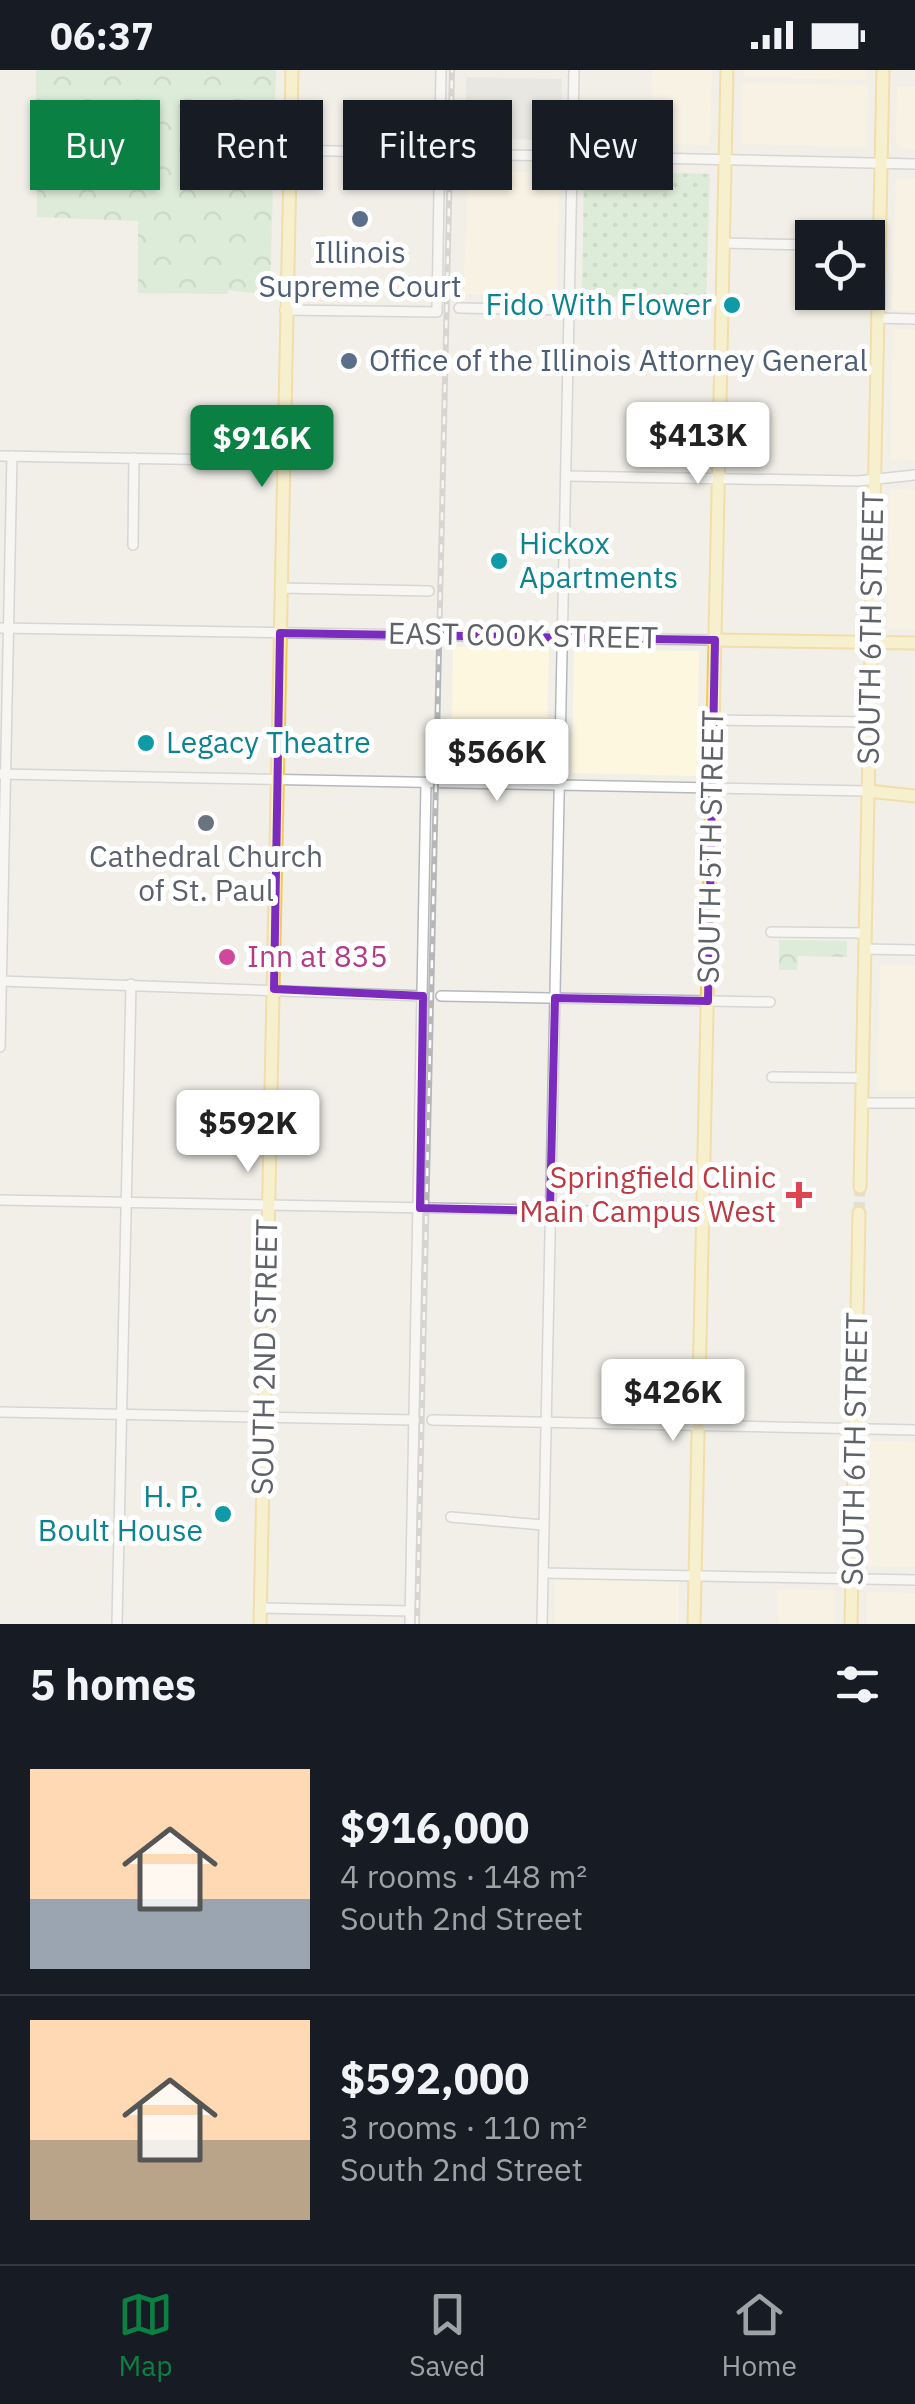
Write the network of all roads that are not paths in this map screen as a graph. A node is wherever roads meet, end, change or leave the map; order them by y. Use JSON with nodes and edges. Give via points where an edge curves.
{"nodes":[{"id":1,"x":292,"y":70,"type":"edge"},
{"id":2,"x":441,"y":70,"type":"edge"},
{"id":3,"x":574,"y":70,"type":"edge"},
{"id":4,"x":727,"y":70,"type":"edge"},
{"id":5,"x":882,"y":70,"type":"edge"},
{"id":6,"x":291,"y":100,"type":"edge"},
{"id":7,"x":440,"y":100,"type":"edge"},
{"id":8,"x":573,"y":100,"type":"edge"},
{"id":9,"x":673,"y":159,"type":"edge"},
{"id":10,"x":725,"y":160,"type":"junction"},
{"id":11,"x":881,"y":163,"type":"junction"},
{"id":12,"x":915,"y":164,"type":"edge"},
{"id":13,"x":289,"y":190,"type":"edge"},
{"id":14,"x":438,"y":190,"type":"edge"},
{"id":15,"x":571,"y":190,"type":"edge"},
{"id":16,"x":876,"y":220,"type":"edge"},
{"id":17,"x":723,"y":243,"type":"junction"},
{"id":18,"x":795,"y":244,"type":"edge"},
{"id":19,"x":459,"y":308,"type":"dead end"},
{"id":20,"x":285,"y":310,"type":"junction"},
{"id":21,"x":569,"y":310,"type":"junction"},
{"id":22,"x":878,"y":310,"type":"edge"},
{"id":23,"x":878,"y":318,"type":"junction"},
{"id":24,"x":915,"y":318,"type":"edge"},
{"id":25,"x":0,"y":456,"type":"edge"},
{"id":26,"x":12,"y":456,"type":"junction"},
{"id":27,"x":134,"y":458,"type":"junction"},
{"id":28,"x":283,"y":461,"type":"junction"},
{"id":29,"x":915,"y":475,"type":"edge"},
{"id":30,"x":566,"y":476,"type":"junction"},
{"id":31,"x":874,"y":477,"type":"junction"},
{"id":32,"x":718,"y":478,"type":"junction"},
{"id":33,"x":133,"y":544,"type":"dead end"},
{"id":34,"x":281,"y":588,"type":"junction"},
{"id":35,"x":430,"y":591,"type":"dead end"},
{"id":36,"x":4,"y":628,"type":"edge"},
{"id":37,"x":280,"y":633,"type":"junction"},
{"id":38,"x":562,"y":638,"type":"junction"},
{"id":39,"x":715,"y":640,"type":"junction"},
{"id":40,"x":872,"y":642,"type":"junction"},
{"id":41,"x":915,"y":643,"type":"edge"},
{"id":42,"x":714,"y":720,"type":"junction"},
{"id":43,"x":870,"y":722,"type":"junction"},
{"id":44,"x":3,"y":774,"type":"edge"},
{"id":45,"x":278,"y":780,"type":"junction"},
{"id":46,"x":426,"y":783,"type":"junction"},
{"id":47,"x":559,"y":786,"type":"junction"},
{"id":48,"x":712,"y":788,"type":"junction"},
{"id":49,"x":868,"y":791,"type":"junction"},
{"id":50,"x":915,"y":796,"type":"edge"},
{"id":51,"x":770,"y":932,"type":"dead end"},
{"id":52,"x":865,"y":934,"type":"junction"},
{"id":53,"x":865,"y":949,"type":"junction"},
{"id":54,"x":915,"y":950,"type":"edge"},
{"id":55,"x":1,"y":981,"type":"edge"},
{"id":56,"x":131,"y":984,"type":"junction"},
{"id":57,"x":274,"y":990,"type":"junction"},
{"id":58,"x":423,"y":996,"type":"junction"},
{"id":59,"x":442,"y":996,"type":"dead end"},
{"id":60,"x":555,"y":998,"type":"junction"},
{"id":61,"x":708,"y":1001,"type":"junction"},
{"id":62,"x":770,"y":1002,"type":"dead end"},
{"id":63,"x":0,"y":1047,"type":"edge"},
{"id":64,"x":772,"y":1076,"type":"dead end"},
{"id":65,"x":862,"y":1078,"type":"junction"},
{"id":66,"x":862,"y":1103,"type":"junction"},
{"id":67,"x":915,"y":1104,"type":"edge"},
{"id":68,"x":860,"y":1187,"type":"tunnel mouth"},
{"id":69,"x":0,"y":1200,"type":"edge"},
{"id":70,"x":126,"y":1202,"type":"junction"},
{"id":71,"x":269,"y":1205,"type":"junction"},
{"id":72,"x":420,"y":1208,"type":"junction"},
{"id":73,"x":550,"y":1210,"type":"junction"},
{"id":74,"x":703,"y":1213,"type":"junction"},
{"id":75,"x":860,"y":1213,"type":"tunnel mouth"},
{"id":76,"x":0,"y":1412,"type":"edge"},
{"id":77,"x":122,"y":1414,"type":"junction"},
{"id":78,"x":265,"y":1417,"type":"junction"},
{"id":79,"x":415,"y":1420,"type":"junction"},
{"id":80,"x":432,"y":1420,"type":"dead end"},
{"id":81,"x":546,"y":1422,"type":"junction"},
{"id":82,"x":698,"y":1426,"type":"junction"},
{"id":83,"x":855,"y":1429,"type":"junction"},
{"id":84,"x":915,"y":1430,"type":"edge"},
{"id":85,"x":451,"y":1517,"type":"dead end"},
{"id":86,"x":544,"y":1525,"type":"junction"},
{"id":87,"x":543,"y":1573,"type":"junction"},
{"id":88,"x":695,"y":1576,"type":"junction"},
{"id":89,"x":852,"y":1579,"type":"junction"},
{"id":90,"x":915,"y":1580,"type":"edge"},
{"id":91,"x":260,"y":1608,"type":"junction"},
{"id":92,"x":410,"y":1611,"type":"junction"},
{"id":93,"x":117,"y":1624,"type":"edge"},
{"id":94,"x":260,"y":1624,"type":"edge"},
{"id":95,"x":410,"y":1624,"type":"edge"},
{"id":96,"x":542,"y":1624,"type":"edge"},
{"id":97,"x":694,"y":1624,"type":"edge"},
{"id":98,"x":851,"y":1624,"type":"edge"}],
"edges":[{"from":1,"to":6,"type":"main road","name":"SOUTH 2ND STREET"},
{"from":2,"to":7,"type":"street"},
{"from":3,"to":8,"type":"street"},
{"from":4,"to":10,"type":"main road","name":"SOUTH 5TH STREET"},
{"from":5,"to":11,"type":"main road","name":"SOUTH 6TH STREET"},
{"from":9,"to":10,"type":"street"},
{"from":10,"to":11,"type":"street"},
{"from":10,"to":17,"type":"main road","name":"SOUTH 5TH STREET"},
{"from":11,"to":12,"type":"street"},
{"from":11,"to":16,"type":"main road","name":"SOUTH 6TH STREET"},
{"from":13,"to":20,"type":"main road","name":"SOUTH 2ND STREET"},
{"from":14,"to":20,"type":"street","via":[[437,312]]},
{"from":15,"to":21,"type":"street"},
{"from":17,"to":18,"type":"street"},
{"from":17,"to":32,"type":"main road","name":"SOUTH 5TH STREET"},
{"from":19,"to":21,"type":"street"},
{"from":20,"to":28,"type":"main road","name":"SOUTH 2ND STREET"},
{"from":21,"to":30,"type":"street"},
{"from":22,"to":23,"type":"main road","name":"SOUTH 6TH STREET"},
{"from":23,"to":24,"type":"street"},
{"from":23,"to":31,"type":"main road","name":"SOUTH 6TH STREET"},
{"from":25,"to":26,"type":"street"},
{"from":26,"to":27,"type":"street"},
{"from":26,"to":36,"type":"street"},
{"from":27,"to":28,"type":"street"},
{"from":27,"to":33,"type":"street"},
{"from":28,"to":34,"type":"main road","name":"SOUTH 2ND STREET"},
{"from":29,"to":31,"type":"street"},
{"from":30,"to":32,"type":"street"},
{"from":30,"to":38,"type":"street"},
{"from":31,"to":32,"type":"street"},
{"from":31,"to":40,"type":"main road","name":"SOUTH 6TH STREET"},
{"from":32,"to":39,"type":"main road","name":"SOUTH 5TH STREET"},
{"from":34,"to":35,"type":"street"},
{"from":34,"to":37,"type":"main road","name":"SOUTH 2ND STREET"},
{"from":36,"to":37,"type":"street","name":"EAST COOK STREET"},
{"from":36,"to":44,"type":"street"},
{"from":37,"to":38,"type":"street","name":"EAST COOK STREET"},
{"from":37,"to":45,"type":"main road","name":"SOUTH 2ND STREET"},
{"from":38,"to":39,"type":"street","name":"EAST COOK STREET"},
{"from":38,"to":47,"type":"street"},
{"from":39,"to":40,"type":"main road","name":"EAST COOK STREET"},
{"from":39,"to":42,"type":"main road","name":"SOUTH 5TH STREET"},
{"from":40,"to":41,"type":"main road","name":"EAST COOK STREET"},
{"from":40,"to":43,"type":"main road","name":"SOUTH 6TH STREET"},
{"from":42,"to":43,"type":"street"},
{"from":42,"to":48,"type":"main road","name":"SOUTH 5TH STREET"},
{"from":43,"to":49,"type":"main road","name":"SOUTH 6TH STREET"},
{"from":44,"to":45,"type":"street"},
{"from":44,"to":55,"type":"street"},
{"from":45,"to":46,"type":"street"},
{"from":45,"to":57,"type":"main road","name":"SOUTH 2ND STREET"},
{"from":46,"to":47,"type":"street"},
{"from":46,"to":58,"type":"street"},
{"from":47,"to":48,"type":"street"},
{"from":47,"to":60,"type":"street"},
{"from":48,"to":49,"type":"street"},
{"from":48,"to":61,"type":"main road","name":"SOUTH 5TH STREET"},
{"from":49,"to":50,"type":"main road"},
{"from":49,"to":52,"type":"main road","name":"SOUTH 6TH STREET"},
{"from":51,"to":52,"type":"street"},
{"from":52,"to":53,"type":"main road","name":"SOUTH 6TH STREET"},
{"from":53,"to":54,"type":"street"},
{"from":53,"to":65,"type":"main road","name":"SOUTH 6TH STREET"},
{"from":55,"to":56,"type":"street"},
{"from":55,"to":63,"type":"street"},
{"from":56,"to":57,"type":"street"},
{"from":56,"to":70,"type":"street"},
{"from":57,"to":58,"type":"street"},
{"from":57,"to":71,"type":"main road","name":"SOUTH 2ND STREET"},
{"from":58,"to":72,"type":"street"},
{"from":59,"to":60,"type":"street"},
{"from":60,"to":61,"type":"street"},
{"from":60,"to":73,"type":"street"},
{"from":61,"to":62,"type":"street"},
{"from":61,"to":74,"type":"main road","name":"SOUTH 5TH STREET"},
{"from":64,"to":65,"type":"street"},
{"from":65,"to":66,"type":"main road","name":"SOUTH 6TH STREET"},
{"from":66,"to":67,"type":"street"},
{"from":66,"to":68,"type":"main road","name":"SOUTH 6TH STREET"},
{"from":69,"to":70,"type":"street"},
{"from":70,"to":71,"type":"street"},
{"from":70,"to":77,"type":"street"},
{"from":71,"to":72,"type":"street"},
{"from":71,"to":78,"type":"main road","name":"SOUTH 2ND STREET"},
{"from":72,"to":73,"type":"street"},
{"from":72,"to":79,"type":"street"},
{"from":73,"to":74,"type":"street"},
{"from":73,"to":81,"type":"street"},
{"from":74,"to":82,"type":"main road","name":"SOUTH 5TH STREET"},
{"from":75,"to":83,"type":"main road","name":"SOUTH 6TH STREET"},
{"from":76,"to":77,"type":"street"},
{"from":77,"to":78,"type":"street"},
{"from":77,"to":93,"type":"street"},
{"from":78,"to":79,"type":"street"},
{"from":78,"to":91,"type":"main road","name":"SOUTH 2ND STREET"},
{"from":79,"to":92,"type":"street"},
{"from":80,"to":81,"type":"street"},
{"from":81,"to":82,"type":"street"},
{"from":81,"to":86,"type":"street"},
{"from":82,"to":83,"type":"street"},
{"from":82,"to":88,"type":"main road","name":"SOUTH 5TH STREET"},
{"from":83,"to":84,"type":"street"},
{"from":83,"to":89,"type":"main road","name":"SOUTH 6TH STREET"},
{"from":85,"to":86,"type":"street"},
{"from":86,"to":87,"type":"street"},
{"from":87,"to":88,"type":"street"},
{"from":87,"to":96,"type":"street"},
{"from":88,"to":89,"type":"street"},
{"from":88,"to":97,"type":"main road","name":"SOUTH 5TH STREET"},
{"from":89,"to":90,"type":"street"},
{"from":89,"to":98,"type":"main road","name":"SOUTH 6TH STREET"},
{"from":91,"to":92,"type":"street"},
{"from":91,"to":94,"type":"main road","name":"SOUTH 2ND STREET"},
{"from":92,"to":95,"type":"street"}]}
